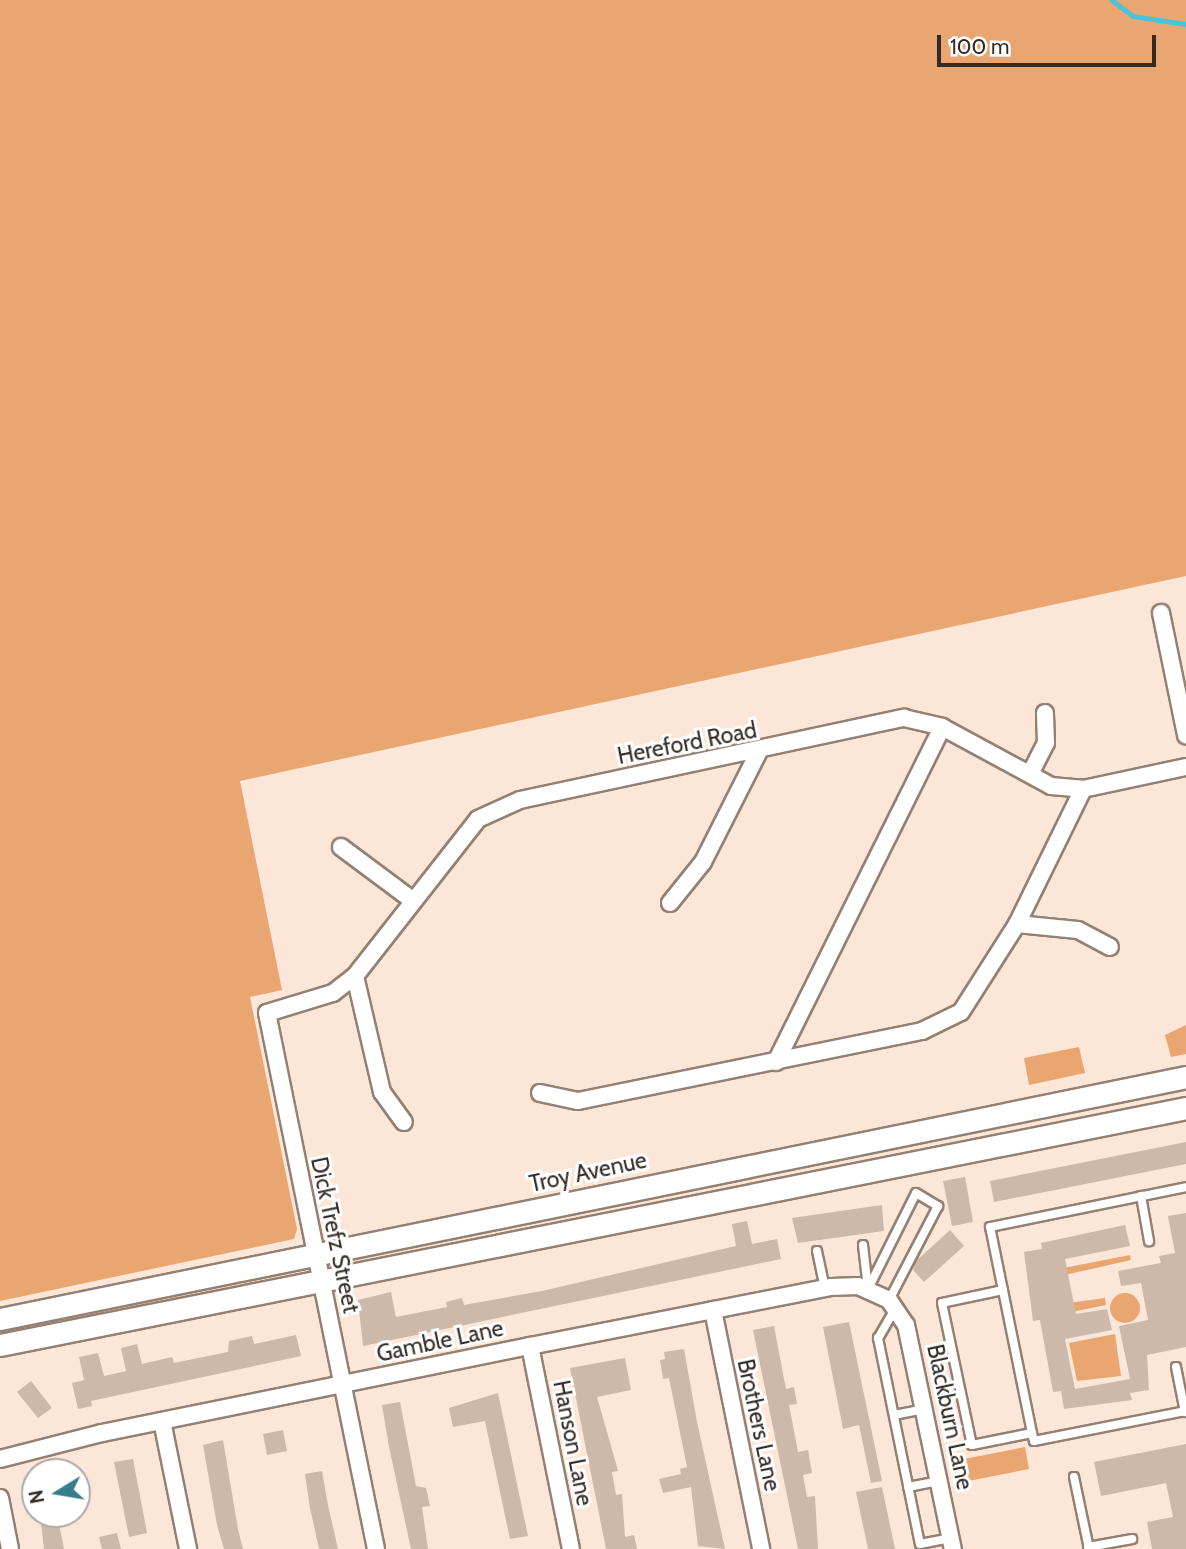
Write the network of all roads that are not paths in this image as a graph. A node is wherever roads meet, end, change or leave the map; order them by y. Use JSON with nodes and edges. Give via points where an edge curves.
{"nodes":[{"id":1,"x":1161,"y":613,"type":"dead end"},
{"id":2,"x":1045,"y":713,"type":"dead end"},
{"id":3,"x":942,"y":727,"type":"junction"},
{"id":4,"x":1186,"y":735,"type":"edge"},
{"id":5,"x":758,"y":753,"type":"junction"},
{"id":6,"x":1186,"y":767,"type":"edge"},
{"id":7,"x":1030,"y":774,"type":"junction"},
{"id":8,"x":1083,"y":789,"type":"junction"},
{"id":9,"x":341,"y":847,"type":"dead end"},
{"id":10,"x":412,"y":900,"type":"junction"},
{"id":11,"x":670,"y":903,"type":"dead end"},
{"id":12,"x":1017,"y":924,"type":"junction"},
{"id":13,"x":1110,"y":947,"type":"dead end"},
{"id":14,"x":355,"y":976,"type":"junction"},
{"id":15,"x":267,"y":1013,"type":"joint"},
{"id":16,"x":776,"y":1062,"type":"junction"},
{"id":17,"x":1186,"y":1077,"type":"edge"},
{"id":18,"x":540,"y":1093,"type":"dead end"},
{"id":19,"x":1186,"y":1108,"type":"edge"},
{"id":20,"x":404,"y":1122,"type":"dead end"},
{"id":21,"x":1186,"y":1187,"type":"edge"},
{"id":22,"x":1140,"y":1196,"type":"junction"},
{"id":23,"x":1149,"y":1241,"type":"dead end"},
{"id":24,"x":863,"y":1245,"type":"dead end"},
{"id":25,"x":817,"y":1251,"type":"dead end"},
{"id":26,"x":316,"y":1254,"type":"junction"},
{"id":27,"x":321,"y":1279,"type":"junction"},
{"id":28,"x":825,"y":1288,"type":"junction"},
{"id":29,"x":868,"y":1289,"type":"junction"},
{"id":30,"x":1003,"y":1290,"type":"junction"},
{"id":31,"x":893,"y":1304,"type":"junction"},
{"id":32,"x":713,"y":1310,"type":"junction"},
{"id":33,"x":0,"y":1319,"type":"edge"},
{"id":34,"x":0,"y":1345,"type":"edge"},
{"id":35,"x":530,"y":1346,"type":"junction"},
{"id":36,"x":1176,"y":1367,"type":"dead end"},
{"id":37,"x":343,"y":1385,"type":"junction"},
{"id":38,"x":925,"y":1409,"type":"junction"},
{"id":39,"x":1186,"y":1411,"type":"edge"},
{"id":40,"x":894,"y":1415,"type":"junction"},
{"id":41,"x":162,"y":1421,"type":"junction"},
{"id":42,"x":1032,"y":1433,"type":"junction"},
{"id":43,"x":0,"y":1459,"type":"edge"},
{"id":44,"x":1074,"y":1476,"type":"dead end"},
{"id":45,"x":940,"y":1481,"type":"junction"},
{"id":46,"x":908,"y":1487,"type":"junction"},
{"id":47,"x":0,"y":1498,"type":"edge"},
{"id":48,"x":1132,"y":1539,"type":"dead end"},
{"id":49,"x":952,"y":1544,"type":"edge"},
{"id":50,"x":1088,"y":1548,"type":"edge"},
{"id":51,"x":10,"y":1549,"type":"edge"},
{"id":52,"x":188,"y":1549,"type":"edge"},
{"id":53,"x":376,"y":1549,"type":"edge"},
{"id":54,"x":571,"y":1549,"type":"edge"},
{"id":55,"x":761,"y":1549,"type":"edge"}],
"edges":[{"from":1,"to":4,"type":"street"},
{"from":2,"to":7,"type":"street","via":[[1046,743]]},
{"from":3,"to":5,"type":"street","name":"Hereford Road","via":[[904,718]]},
{"from":3,"to":7,"type":"street","name":"Hereford Road"},
{"from":3,"to":16,"type":"street"},
{"from":5,"to":10,"type":"street","name":"Hereford Road","via":[[520,800],[478,819]]},
{"from":5,"to":11,"type":"street","via":[[703,862]]},
{"from":6,"to":8,"type":"street","name":"Hereford Road"},
{"from":7,"to":8,"type":"street","name":"Hereford Road","via":[[1051,786]]},
{"from":8,"to":12,"type":"street"},
{"from":9,"to":10,"type":"street"},
{"from":10,"to":14,"type":"street","name":"Hereford Road"},
{"from":12,"to":13,"type":"street","via":[[1078,930]]},
{"from":12,"to":16,"type":"street","via":[[961,1012],[922,1031]]},
{"from":14,"to":15,"type":"street","name":"Hereford Road","via":[[333,993]]},
{"from":14,"to":20,"type":"street","via":[[382,1093]]},
{"from":15,"to":26,"type":"street","name":"Dick Trefz Street"},
{"from":16,"to":18,"type":"street","via":[[578,1101]]},
{"from":17,"to":26,"type":"main road","name":"Troy Avenue"},
{"from":19,"to":27,"type":"main road"},
{"from":21,"to":22,"type":"lane"},
{"from":22,"to":23,"type":"lane"},
{"from":22,"to":30,"type":"lane","via":[[990,1227]]},
{"from":24,"to":29,"type":"lane"},
{"from":25,"to":28,"type":"lane"},
{"from":26,"to":27,"type":"street","name":"Dick Trefz Street"},
{"from":26,"to":33,"type":"main road","name":"Troy Avenue"},
{"from":27,"to":34,"type":"main road"},
{"from":27,"to":37,"type":"street","name":"Dick Trefz Street"},
{"from":28,"to":29,"type":"street","name":"Gamble Lane"},
{"from":28,"to":32,"type":"street","name":"Gamble Lane"},
{"from":29,"to":31,"type":"street","name":"Gamble Lane"},
{"from":29,"to":31,"type":"lane","via":[[916,1193],[938,1206]]},
{"from":30,"to":42,"type":"lane"},
{"from":30,"to":42,"type":"lane","via":[[942,1303],[972,1445]]},
{"from":31,"to":38,"type":"street","name":"Blackburn Lane","via":[[914,1350]]},
{"from":31,"to":40,"type":"lane","via":[[878,1338]]},
{"from":32,"to":35,"type":"street","name":"Gamble Lane"},
{"from":32,"to":55,"type":"street","name":"Brothers Lane"},
{"from":35,"to":37,"type":"street","name":"Gamble Lane"},
{"from":35,"to":54,"type":"street","name":"Hanson Lane"},
{"from":36,"to":39,"type":"lane"},
{"from":37,"to":41,"type":"street","name":"Gamble Lane"},
{"from":37,"to":53,"type":"street","name":"Dick Trefz Street"},
{"from":38,"to":40,"type":"lane"},
{"from":38,"to":45,"type":"street","name":"Blackburn Lane"},
{"from":39,"to":42,"type":"lane","via":[[1034,1441]]},
{"from":40,"to":46,"type":"lane"},
{"from":41,"to":43,"type":"street","name":"Gamble Lane"},
{"from":41,"to":52,"type":"street"},
{"from":44,"to":50,"type":"lane"},
{"from":45,"to":46,"type":"lane"},
{"from":45,"to":49,"type":"street","name":"Blackburn Lane"},
{"from":46,"to":49,"type":"lane","via":[[920,1544]]},
{"from":47,"to":51,"type":"street"},
{"from":48,"to":50,"type":"lane"}]}
